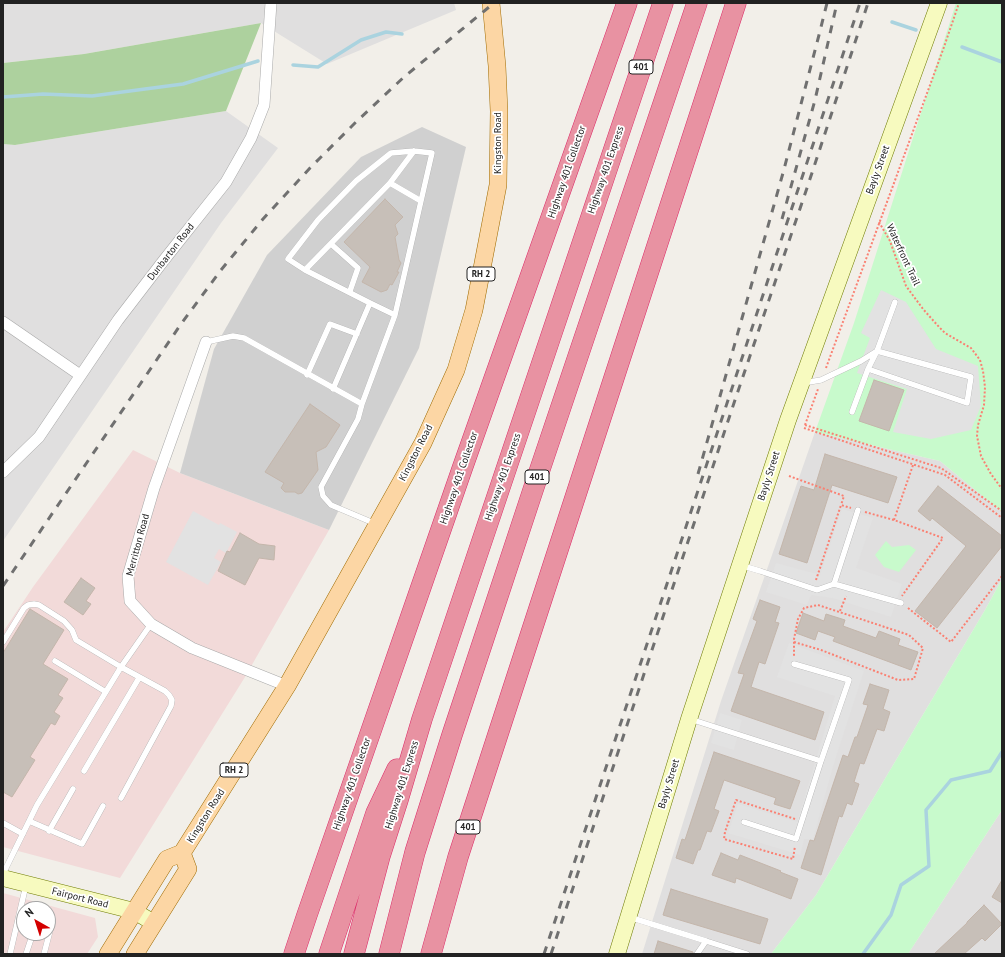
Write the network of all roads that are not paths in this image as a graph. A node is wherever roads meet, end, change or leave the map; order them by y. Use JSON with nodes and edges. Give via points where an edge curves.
{"nodes":[{"id":1,"x":271,"y":3,"type":"edge"},
{"id":2,"x":491,"y":3,"type":"edge"},
{"id":3,"x":627,"y":3,"type":"edge"},
{"id":4,"x":662,"y":3,"type":"edge"},
{"id":5,"x":697,"y":3,"type":"edge"},
{"id":6,"x":736,"y":3,"type":"edge"},
{"id":7,"x":939,"y":3,"type":"edge"},
{"id":8,"x":414,"y":151,"type":"junction"},
{"id":9,"x":390,"y":183,"type":"junction"},
{"id":10,"x":421,"y":201,"type":"junction"},
{"id":11,"x":331,"y":244,"type":"junction"},
{"id":12,"x":305,"y":270,"type":"junction"},
{"id":13,"x":350,"y":292,"type":"junction"},
{"id":14,"x":895,"y":302,"type":"dead end"},
{"id":15,"x":370,"y":303,"type":"junction"},
{"id":16,"x":396,"y":315,"type":"junction"},
{"id":17,"x":3,"y":322,"type":"edge"},
{"id":18,"x":357,"y":334,"type":"junction"},
{"id":19,"x":206,"y":342,"type":"joint"},
{"id":20,"x":877,"y":351,"type":"junction"},
{"id":21,"x":868,"y":369,"type":"junction"},
{"id":22,"x":80,"y":374,"type":"junction"},
{"id":23,"x":307,"y":375,"type":"junction"},
{"id":24,"x":801,"y":384,"type":"junction"},
{"id":25,"x":333,"y":389,"type":"junction"},
{"id":26,"x":362,"y":404,"type":"junction"},
{"id":27,"x":852,"y":412,"type":"dead end"},
{"id":28,"x":3,"y":472,"type":"edge"},
{"id":29,"x":858,"y":510,"type":"road end"},
{"id":30,"x":378,"y":525,"type":"junction"},
{"id":31,"x":740,"y":565,"type":"junction"},
{"id":32,"x":834,"y":584,"type":"junction"},
{"id":33,"x":901,"y":603,"type":"road end"},
{"id":34,"x":151,"y":624,"type":"junction"},
{"id":35,"x":3,"y":642,"type":"edge"},
{"id":36,"x":55,"y":661,"type":"dead end"},
{"id":37,"x":794,"y":664,"type":"road end"},
{"id":38,"x":121,"y":667,"type":"junction"},
{"id":39,"x":139,"y":678,"type":"junction"},
{"id":40,"x":287,"y":686,"type":"junction"},
{"id":41,"x":106,"y":692,"type":"junction"},
{"id":42,"x":422,"y":719,"type":"junction"},
{"id":43,"x":689,"y":719,"type":"junction"},
{"id":44,"x":821,"y":761,"type":"junction"},
{"id":45,"x":84,"y":771,"type":"dead end"},
{"id":46,"x":73,"y":789,"type":"dead end"},
{"id":47,"x":121,"y":798,"type":"dead end"},
{"id":48,"x":103,"y":806,"type":"dead end"},
{"id":49,"x":29,"y":821,"type":"junction"},
{"id":50,"x":744,"y":822,"type":"dead end"},
{"id":51,"x":3,"y":823,"type":"edge"},
{"id":52,"x":49,"y":831,"type":"junction"},
{"id":53,"x":23,"y":834,"type":"junction"},
{"id":54,"x":182,"y":853,"type":"junction"},
{"id":55,"x":3,"y":874,"type":"edge"},
{"id":56,"x":3,"y":878,"type":"edge"},
{"id":57,"x":26,"y":884,"type":"junction"},
{"id":58,"x":24,"y":901,"type":"edge"},
{"id":59,"x":134,"y":911,"type":"junction"},
{"id":60,"x":628,"y":917,"type":"junction"},
{"id":61,"x":154,"y":923,"type":"junction"},
{"id":62,"x":16,"y":936,"type":"edge"},
{"id":63,"x":30,"y":941,"type":"edge"},
{"id":64,"x":47,"y":941,"type":"edge"},
{"id":65,"x":706,"y":941,"type":"junction"},
{"id":66,"x":10,"y":954,"type":"edge"},
{"id":67,"x":26,"y":954,"type":"edge"},
{"id":68,"x":44,"y":954,"type":"edge"},
{"id":69,"x":108,"y":954,"type":"edge"},
{"id":70,"x":135,"y":954,"type":"edge"},
{"id":71,"x":294,"y":954,"type":"edge"},
{"id":72,"x":328,"y":954,"type":"edge"},
{"id":73,"x":354,"y":954,"type":"edge"},
{"id":74,"x":390,"y":954,"type":"edge"},
{"id":75,"x":431,"y":954,"type":"edge"},
{"id":76,"x":617,"y":954,"type":"edge"},
{"id":77,"x":697,"y":954,"type":"edge"},
{"id":78,"x":747,"y":954,"type":"edge"}],
"edges":[{"from":1,"to":22,"type":"street","name":"Dunbarton Road","via":[[264,105],[251,138],[226,182],[118,320]]},
{"from":2,"to":30,"type":"main road","name":"Kingston Road","number":"RH 2","via":[[499,111],[498,185],[474,310],[456,370],[427,436]]},
{"from":3,"to":71,"type":"highway","name":"Highway 401 Collector"},
{"from":4,"to":42,"type":"highway","name":"Highway 401 Express","number":"401"},
{"from":5,"to":74,"type":"highway","number":"401","via":[[452,735],[415,852]]},
{"from":6,"to":75,"type":"highway","number":"401","via":[[458,856]]},
{"from":7,"to":24,"type":"main road","name":"Bayly Street"},
{"from":8,"to":9,"type":"lane"},
{"from":8,"to":10,"type":"lane","via":[[432,153]]},
{"from":8,"to":12,"type":"lane","via":[[391,153],[356,181],[318,220],[288,259]]},
{"from":9,"to":10,"type":"lane"},
{"from":9,"to":11,"type":"lane"},
{"from":10,"to":16,"type":"lane"},
{"from":11,"to":12,"type":"lane"},
{"from":11,"to":13,"type":"lane","via":[[358,268]]},
{"from":12,"to":13,"type":"lane"},
{"from":13,"to":15,"type":"lane"},
{"from":14,"to":20,"type":"lane"},
{"from":15,"to":16,"type":"lane"},
{"from":15,"to":18,"type":"lane"},
{"from":16,"to":26,"type":"lane"},
{"from":17,"to":22,"type":"street"},
{"from":18,"to":23,"type":"lane","via":[[330,324]]},
{"from":18,"to":25,"type":"lane"},
{"from":19,"to":23,"type":"lane","via":[[233,336],[244,338]]},
{"from":19,"to":34,"type":"street","name":"Merritton Road","via":[[154,488],[128,576],[130,601]]},
{"from":20,"to":21,"type":"lane"},
{"from":20,"to":21,"type":"lane","via":[[970,377],[967,402]]},
{"from":20,"to":24,"type":"lane","via":[[822,380]]},
{"from":21,"to":27,"type":"lane"},
{"from":22,"to":28,"type":"street","name":"Dunbarton Road","via":[[39,437]]},
{"from":23,"to":25,"type":"lane"},
{"from":24,"to":31,"type":"main road","name":"Bayly Street"},
{"from":25,"to":26,"type":"lane"},
{"from":26,"to":30,"type":"lane","via":[[358,419],[321,487],[323,496],[331,505]]},
{"from":29,"to":32,"type":"lane"},
{"from":30,"to":40,"type":"main road","name":"Kingston Road","number":"RH 2"},
{"from":31,"to":32,"type":"lane","via":[[817,590]]},
{"from":31,"to":43,"type":"main road","name":"Bayly Street"},
{"from":32,"to":33,"type":"lane"},
{"from":34,"to":38,"type":"lane"},
{"from":34,"to":40,"type":"street","name":"Merritton Road","via":[[192,648]]},
{"from":35,"to":38,"type":"lane","via":[[24,608],[28,604],[39,605],[64,621],[76,640]]},
{"from":36,"to":41,"type":"lane"},
{"from":37,"to":44,"type":"lane","via":[[849,680]]},
{"from":38,"to":39,"type":"lane"},
{"from":38,"to":41,"type":"lane"},
{"from":39,"to":45,"type":"lane"},
{"from":39,"to":47,"type":"lane","via":[[165,691],[172,700]]},
{"from":40,"to":54,"type":"main road","name":"Kingston Road","number":"RH 2"},
{"from":41,"to":49,"type":"lane"},
{"from":42,"to":72,"type":"highway","via":[[376,813]]},
{"from":42,"to":73,"type":"highway","name":"Highway 401 Express","number":"401","via":[[380,856]]},
{"from":43,"to":44,"type":"lane"},
{"from":43,"to":60,"type":"main road","name":"Bayly Street"},
{"from":44,"to":50,"type":"lane","via":[[796,839]]},
{"from":46,"to":52,"type":"lane"},
{"from":48,"to":52,"type":"lane","via":[[82,844]]},
{"from":49,"to":52,"type":"lane"},
{"from":49,"to":53,"type":"lane"},
{"from":51,"to":53,"type":"lane"},
{"from":53,"to":55,"type":"lane"},
{"from":54,"to":59,"type":"main road","name":"Kingston Road","number":"RH 2","via":[[167,859]]},
{"from":54,"to":61,"type":"main road","name":"Kingston Road","via":[[188,869]]},
{"from":56,"to":57,"type":"main road","name":"Fairport Road"},
{"from":57,"to":58,"type":"lane"},
{"from":57,"to":59,"type":"main road","name":"Fairport Road"},
{"from":59,"to":61,"type":"main road","name":"Fairport Road"},
{"from":59,"to":69,"type":"main road","name":"Kingston Road","number":"RH 2"},
{"from":60,"to":65,"type":"lane"},
{"from":60,"to":76,"type":"main road","name":"Bayly Street"},
{"from":61,"to":70,"type":"main road","name":"Kingston Road"},
{"from":62,"to":66,"type":"lane"},
{"from":63,"to":67,"type":"lane"},
{"from":64,"to":68,"type":"lane"},
{"from":65,"to":77,"type":"lane"},
{"from":65,"to":78,"type":"lane"}]}
